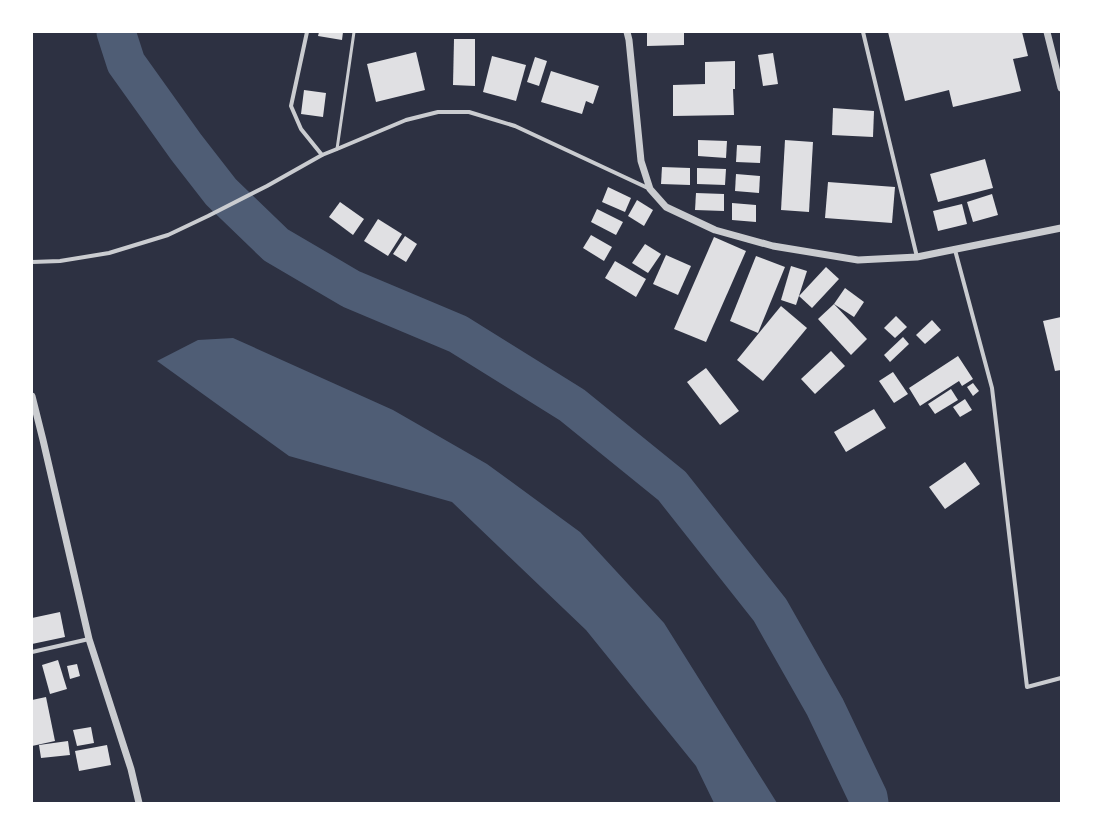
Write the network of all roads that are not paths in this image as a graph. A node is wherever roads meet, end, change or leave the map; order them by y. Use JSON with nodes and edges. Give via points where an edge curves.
{"nodes":[{"id":1,"x":307,"y":32,"type":"edge"},
{"id":2,"x":354,"y":32,"type":"edge"},
{"id":3,"x":863,"y":32,"type":"edge"},
{"id":4,"x":1047,"y":32,"type":"edge"},
{"id":5,"x":629,"y":34,"type":"edge"},
{"id":6,"x":1061,"y":88,"type":"edge"},
{"id":7,"x":338,"y":149,"type":"junction"},
{"id":8,"x":322,"y":154,"type":"junction"},
{"id":9,"x":650,"y":189,"type":"junction"},
{"id":10,"x":1061,"y":228,"type":"edge"},
{"id":11,"x":955,"y":250,"type":"junction"},
{"id":12,"x":917,"y":257,"type":"junction"},
{"id":13,"x":32,"y":262,"type":"edge"},
{"id":14,"x":32,"y":396,"type":"edge"},
{"id":15,"x":88,"y":639,"type":"junction"},
{"id":16,"x":32,"y":652,"type":"edge"},
{"id":17,"x":1061,"y":678,"type":"edge"},
{"id":18,"x":139,"y":803,"type":"edge"}],
"edges":[{"from":1,"to":8,"type":"street","via":[[291,106],[301,129]]},
{"from":2,"to":7,"type":"lane"},
{"from":3,"to":12,"type":"street"},
{"from":4,"to":6,"type":"street"},
{"from":5,"to":9,"type":"street","via":[[641,161]]},
{"from":7,"to":8,"type":"street"},
{"from":7,"to":9,"type":"street","via":[[406,120],[438,112],[468,112],[515,126]]},
{"from":8,"to":13,"type":"street","via":[[267,186],[168,235],[109,253],[60,261]]},
{"from":9,"to":12,"type":"street","via":[[666,207],[715,230],[773,246],[858,260]]},
{"from":10,"to":11,"type":"street"},
{"from":11,"to":12,"type":"street"},
{"from":11,"to":17,"type":"street","via":[[992,388],[1027,687]]},
{"from":14,"to":15,"type":"street"},
{"from":15,"to":16,"type":"street"},
{"from":15,"to":18,"type":"street","via":[[131,770]]}]}
